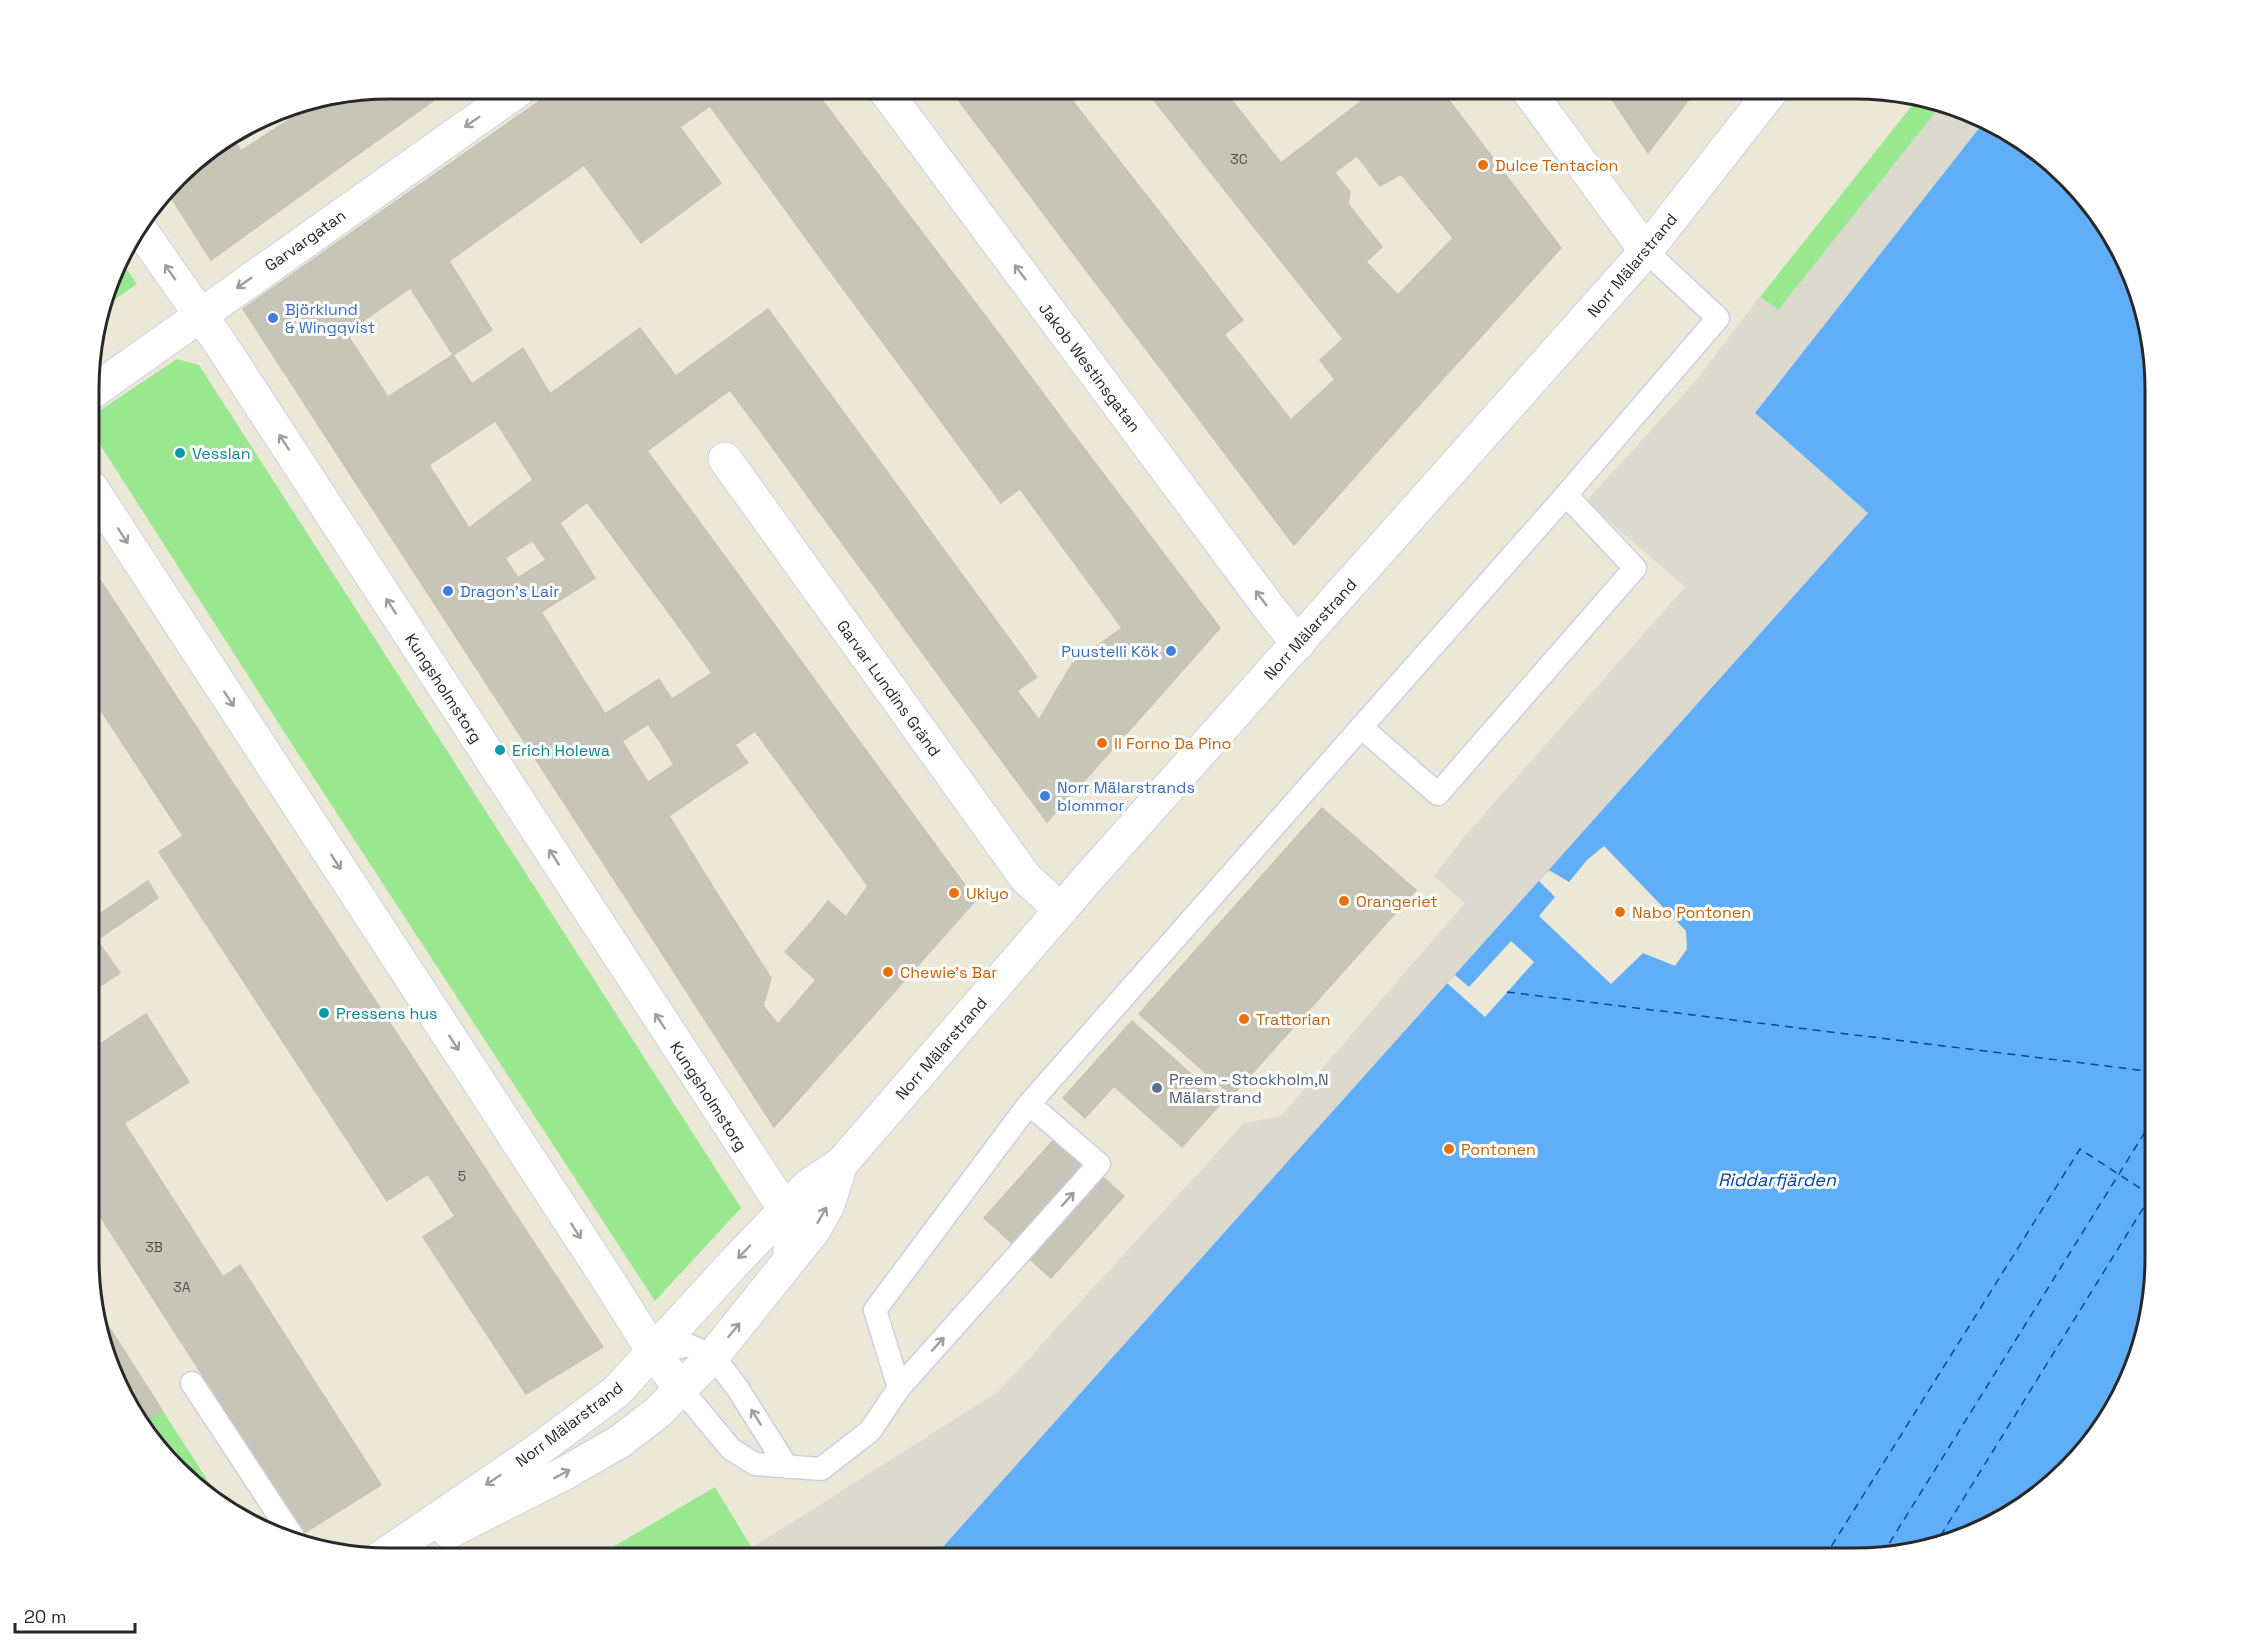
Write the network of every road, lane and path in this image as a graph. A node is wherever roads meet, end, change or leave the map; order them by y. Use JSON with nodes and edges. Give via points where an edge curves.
{"nodes":[{"id":1,"x":504,"y":99,"type":"edge"},
{"id":2,"x":891,"y":99,"type":"edge"},
{"id":3,"x":1534,"y":99,"type":"edge"},
{"id":4,"x":1765,"y":99,"type":"edge"},
{"id":5,"x":144,"y":235,"type":"edge"},
{"id":6,"x":1646,"y":251,"type":"junction"},
{"id":7,"x":200,"y":315,"type":"junction"},
{"id":8,"x":99,"y":387,"type":"edge"},
{"id":9,"x":725,"y":459,"type":"dead end"},
{"id":10,"x":1566,"y":495,"type":"junction"},
{"id":11,"x":99,"y":499,"type":"edge"},
{"id":12,"x":1298,"y":644,"type":"junction"},
{"id":13,"x":1361,"y":727,"type":"junction"},
{"id":14,"x":1061,"y":909,"type":"junction"},
{"id":15,"x":1029,"y":1104,"type":"junction"},
{"id":16,"x":841,"y":1164,"type":"junction"},
{"id":17,"x":784,"y":1210,"type":"junction"},
{"id":18,"x":790,"y":1259,"type":"junction"},
{"id":19,"x":654,"y":1353,"type":"junction"},
{"id":20,"x":712,"y":1356,"type":"junction"},
{"id":21,"x":192,"y":1383,"type":"dead end"},
{"id":22,"x":899,"y":1388,"type":"junction"},
{"id":23,"x":681,"y":1389,"type":"junction"},
{"id":24,"x":787,"y":1467,"type":"junction"},
{"id":25,"x":288,"y":1530,"type":"edge"},
{"id":26,"x":395,"y":1548,"type":"edge"},
{"id":27,"x":418,"y":1548,"type":"edge"}],
"edges":[{"from":1,"to":7,"type":"street","name":"Garvargatan","one_way":true},
{"from":12,"to":2,"type":"street","name":"Jakob Westinsgatan","one_way":true},
{"from":3,"to":6,"type":"street"},
{"from":4,"to":6,"type":"street","name":"Norr Mälarstrand"},
{"from":7,"to":5,"type":"street","name":"Kungsholmstorg","one_way":true},
{"from":6,"to":10,"type":"lane","via":[[1718,318]]},
{"from":6,"to":12,"type":"street","name":"Norr Mälarstrand"},
{"from":7,"to":8,"type":"street","name":"Garvargatan"},
{"from":17,"to":7,"type":"street","name":"Kungsholmstorg","one_way":true},
{"from":9,"to":14,"type":"street","name":"Garvar Lundins Gränd","via":[[1026,878]]},
{"from":10,"to":13,"type":"lane"},
{"from":10,"to":13,"type":"lane","via":[[1635,568],[1438,794]]},
{"from":11,"to":19,"type":"street","one_way":true},
{"from":12,"to":14,"type":"street","name":"Norr Mälarstrand"},
{"from":13,"to":15,"type":"lane"},
{"from":14,"to":16,"type":"street","name":"Norr Mälarstrand"},
{"from":15,"to":22,"type":"lane","via":[[875,1310]]},
{"from":22,"to":15,"type":"lane","one_way":true,"via":[[1099,1164]]},
{"from":16,"to":17,"type":"street","name":"Norr Mälarstrand","via":[[808,1186]]},
{"from":18,"to":16,"type":"street","name":"Norr Mälarstrand","one_way":true,"via":[[828,1205]]},
{"from":17,"to":18,"type":"street","via":[[790,1230]]},
{"from":17,"to":19,"type":"street","name":"Norr Mälarstrand","one_way":true},
{"from":20,"to":18,"type":"street","name":"Norr Mälarstrand","one_way":true},
{"from":19,"to":20,"type":"lane","via":[[688,1345]]},
{"from":19,"to":23,"type":"street"},
{"from":19,"to":26,"type":"street","name":"Norr Mälarstrand","one_way":true,"via":[[606,1399]]},
{"from":20,"to":23,"type":"street","name":"Norr Mälarstrand"},
{"from":24,"to":20,"type":"lane","one_way":true,"via":[[738,1389]]},
{"from":21,"to":25,"type":"lane"},
{"from":22,"to":24,"type":"lane","via":[[870,1431],[821,1469]]},
{"from":23,"to":24,"type":"lane","via":[[731,1449],[755,1464]]},
{"from":27,"to":23,"type":"street","name":"Norr Mälarstrand","one_way":true,"via":[[619,1442]]}]}
